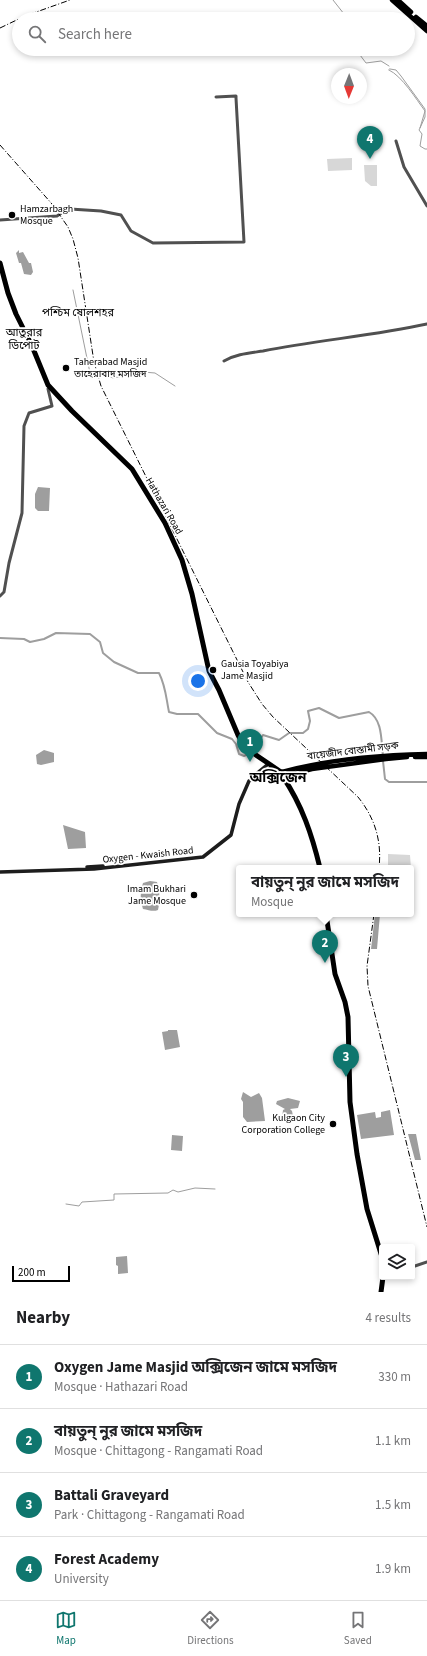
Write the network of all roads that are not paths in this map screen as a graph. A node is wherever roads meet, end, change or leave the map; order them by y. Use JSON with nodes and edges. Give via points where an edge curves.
{"nodes":[{"id":1,"x":394,"y":0,"type":"edge"},
{"id":2,"x":407,"y":11,"type":"edge"},
{"id":3,"x":415,"y":17,"type":"edge"},
{"id":4,"x":415,"y":19,"type":"edge"},
{"id":5,"x":427,"y":26,"type":"edge"},
{"id":6,"x":427,"y":31,"type":"edge"},
{"id":7,"x":216,"y":97,"type":"dead end"},
{"id":8,"x":396,"y":141,"type":"dead end"},
{"id":9,"x":427,"y":206,"type":"edge"},
{"id":10,"x":0,"y":220,"type":"edge"},
{"id":11,"x":0,"y":263,"type":"edge"},
{"id":12,"x":0,"y":272,"type":"edge"},
{"id":13,"x":427,"y":324,"type":"edge"},
{"id":14,"x":224,"y":361,"type":"dead end"},
{"id":15,"x":48,"y":389,"type":"junction"},
{"id":16,"x":0,"y":596,"type":"edge"},
{"id":17,"x":427,"y":754,"type":"edge"},
{"id":18,"x":386,"y":757,"type":"junction"},
{"id":19,"x":427,"y":757,"type":"edge"},
{"id":20,"x":269,"y":766,"type":"junction"},
{"id":21,"x":282,"y":775,"type":"junction"},
{"id":22,"x":317,"y":865,"type":"edge"},
{"id":23,"x":0,"y":871,"type":"edge"},
{"id":24,"x":328,"y":917,"type":"edge"},
{"id":25,"x":328,"y":917,"type":"edge"},
{"id":26,"x":381,"y":1244,"type":"edge"},
{"id":27,"x":379,"y":1247,"type":"edge"},
{"id":28,"x":427,"y":1262,"type":"edge"},
{"id":29,"x":415,"y":1266,"type":"edge"},
{"id":30,"x":384,"y":1280,"type":"edge"},
{"id":31,"x":382,"y":1292,"type":"edge"}],
"edges":[{"from":1,"to":2,"type":"main road"},
{"from":3,"to":5,"type":"main road"},
{"from":4,"to":6,"type":"main road"},
{"from":7,"to":10,"type":"street","via":[[236,96],[244,242],[153,243],[131,231],[120,214],[94,210],[70,209],[57,216]]},
{"from":8,"to":9,"type":"street","via":[[404,167]]},
{"from":11,"to":21,"type":"highway","name":"Hathazari Road","via":[[16,314],[48,385],[132,469],[165,523],[182,560],[209,671],[220,690],[238,735],[243,744]]},
{"from":12,"to":15,"type":"highway","name":"Hathazari Road","via":[[14,315]]},
{"from":13,"to":14,"type":"street","via":[[285,346],[242,354]]},
{"from":15,"to":16,"type":"street","via":[[52,406],[30,413],[24,426],[22,513],[4,592]]},
{"from":15,"to":20,"type":"highway","name":"Hathazari Road","via":[[131,471],[156,511],[180,559],[209,676],[218,690],[242,745]]},
{"from":17,"to":18,"type":"main road","name":"বায়েজীদ বোস্তামী সড়ক"},
{"from":18,"to":19,"type":"main road","name":"বায়েজীদ বোস্তামী সড়ক"},
{"from":18,"to":21,"type":"main road","name":"বায়েজীদ বোস্তামী সড়ক","via":[[309,765]]},
{"from":20,"to":21,"type":"highway","name":"Hathazari Road"},
{"from":20,"to":23,"type":"main road","name":"Oxygen - Kwaish Road","via":[[249,781],[239,804],[231,835],[203,857],[94,869]]},
{"from":21,"to":22,"type":"highway","via":[[302,809]]},
{"from":24,"to":26,"type":"highway","via":[[336,973],[348,1005],[350,1020],[351,1092],[361,1166],[369,1208]]},
{"from":25,"to":27,"type":"highway","via":[[333,967],[348,1017],[350,1097],[357,1154],[367,1209]]},
{"from":28,"to":29,"type":"street"},
{"from":30,"to":31,"type":"highway"}]}
